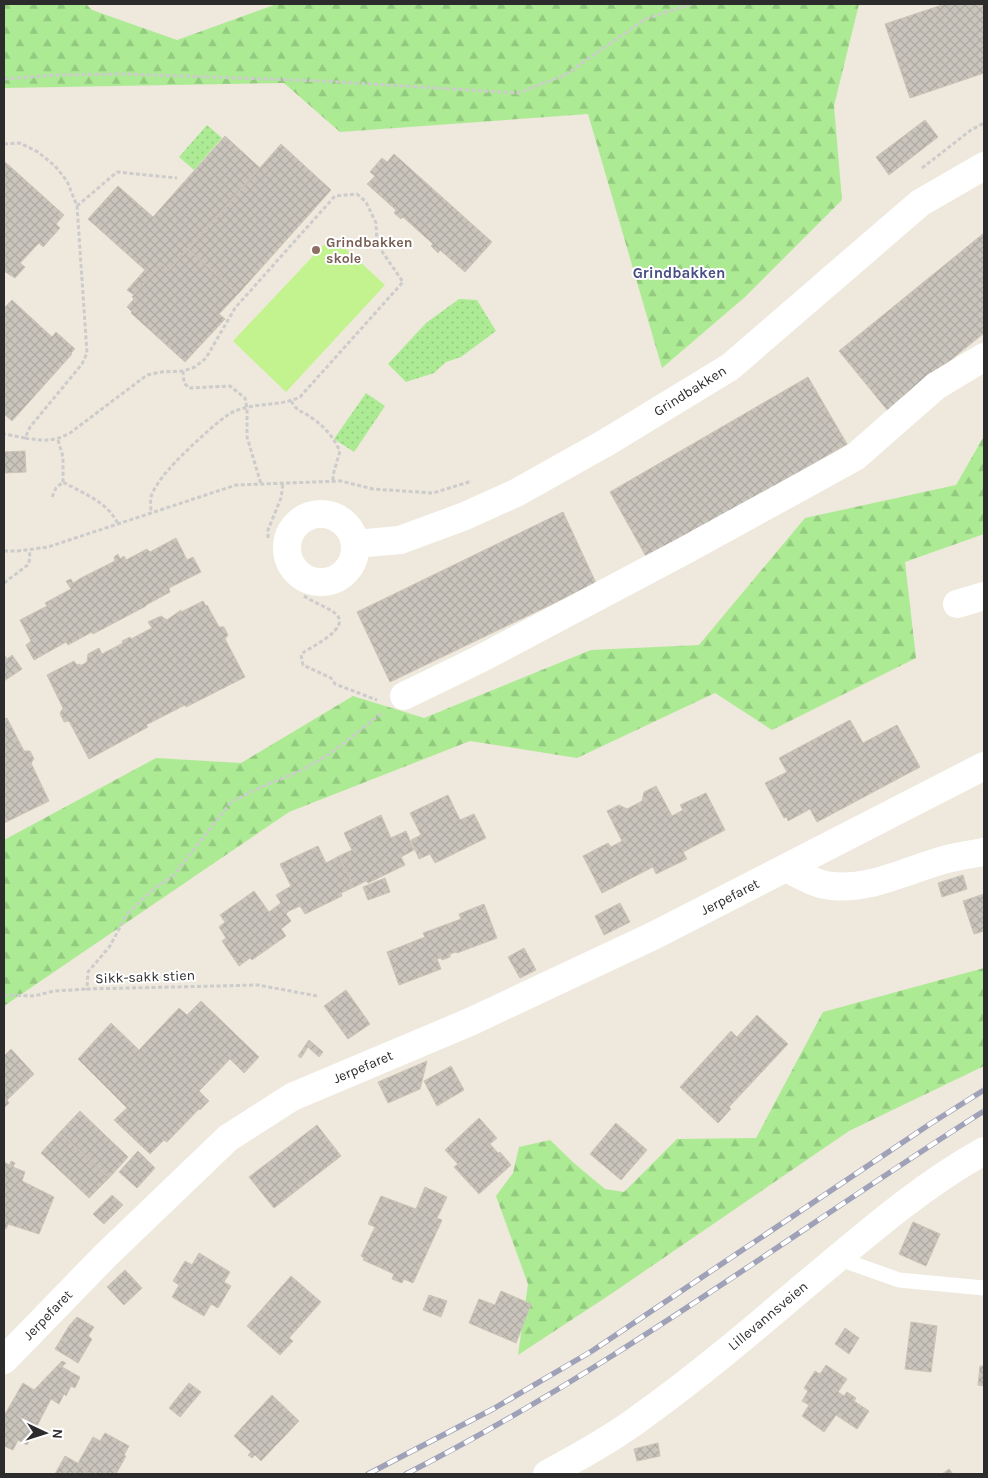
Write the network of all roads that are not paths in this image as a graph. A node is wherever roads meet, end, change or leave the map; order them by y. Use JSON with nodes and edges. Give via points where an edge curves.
{"nodes":[{"id":1,"x":984,"y":166,"type":"edge"},
{"id":2,"x":984,"y":358,"type":"edge"},
{"id":3,"x":355,"y":544,"type":"dead end"},
{"id":4,"x":984,"y":596,"type":"edge"},
{"id":5,"x":957,"y":604,"type":"dead end"},
{"id":6,"x":398,"y":701,"type":"road end"},
{"id":7,"x":984,"y":766,"type":"edge"},
{"id":8,"x":984,"y":852,"type":"edge"},
{"id":9,"x":786,"y":868,"type":"junction"},
{"id":10,"x":984,"y":1151,"type":"edge"},
{"id":11,"x":837,"y":1258,"type":"junction"},
{"id":12,"x":984,"y":1288,"type":"edge"},
{"id":13,"x":4,"y":1360,"type":"edge"},
{"id":14,"x":547,"y":1474,"type":"edge"}],
"edges":[{"from":1,"to":3,"type":"street","name":"Grindbakken","via":[[920,203],[730,367],[607,442],[516,493],[465,516],[400,540]]},
{"from":2,"to":6,"type":"street","via":[[936,386],[855,457]]},
{"from":4,"to":5,"type":"street"},
{"from":7,"to":9,"type":"street","name":"Jerpefaret"},
{"from":8,"to":9,"type":"street","via":[[947,859],[885,880],[854,886],[831,886]]},
{"from":9,"to":13,"type":"street","name":"Jerpefaret","via":[[655,935],[472,1021],[292,1097],[228,1138],[105,1256]]},
{"from":10,"to":11,"type":"street","name":"Lillevannsveien","via":[[920,1193]]},
{"from":11,"to":12,"type":"lane","via":[[899,1280]]},
{"from":11,"to":14,"type":"street","name":"Lillevannsveien","via":[[733,1346],[640,1418]]}]}
